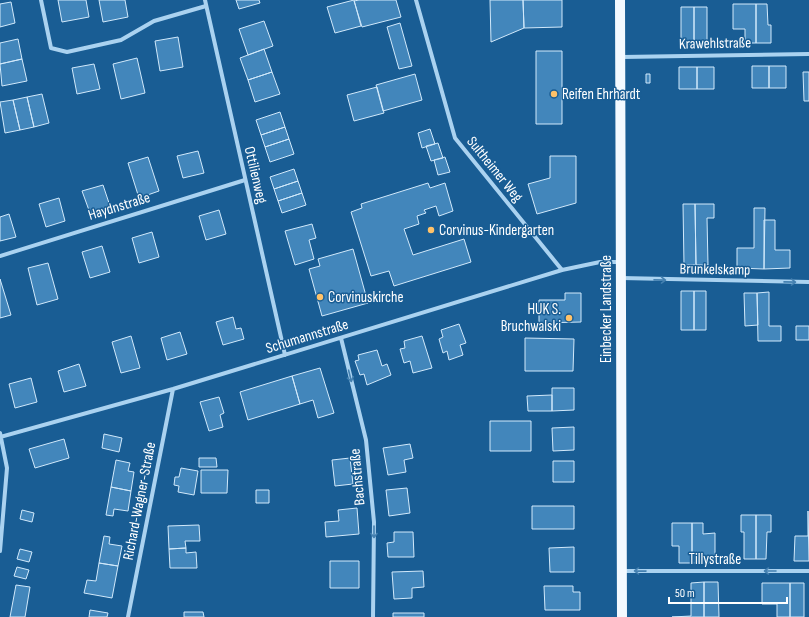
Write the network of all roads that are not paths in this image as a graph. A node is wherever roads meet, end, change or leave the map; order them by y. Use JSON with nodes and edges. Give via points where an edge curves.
{"nodes":[{"id":1,"x":40,"y":0,"type":"edge"},
{"id":2,"x":204,"y":0,"type":"edge"},
{"id":3,"x":416,"y":0,"type":"edge"},
{"id":4,"x":620,"y":0,"type":"edge"},
{"id":5,"x":206,"y":6,"type":"junction"},
{"id":6,"x":809,"y":54,"type":"edge"},
{"id":7,"x":620,"y":56,"type":"junction"},
{"id":8,"x":245,"y":180,"type":"junction"},
{"id":9,"x":0,"y":256,"type":"edge"},
{"id":10,"x":621,"y":262,"type":"junction"},
{"id":11,"x":562,"y":270,"type":"junction"},
{"id":12,"x":621,"y":278,"type":"junction"},
{"id":13,"x":809,"y":282,"type":"edge"},
{"id":14,"x":341,"y":338,"type":"junction"},
{"id":15,"x":285,"y":355,"type":"junction"},
{"id":16,"x":173,"y":389,"type":"junction"},
{"id":17,"x":0,"y":435,"type":"edge"},
{"id":18,"x":0,"y":551,"type":"edge"},
{"id":19,"x":622,"y":571,"type":"junction"},
{"id":20,"x":809,"y":571,"type":"edge"},
{"id":21,"x":128,"y":617,"type":"edge"},
{"id":22,"x":374,"y":617,"type":"edge"},
{"id":23,"x":622,"y":617,"type":"edge"}],
"edges":[{"from":1,"to":5,"type":"street","via":[[51,48],[67,52],[121,40],[154,21]]},
{"from":2,"to":5,"type":"street","name":"Ottilienweg"},
{"from":3,"to":11,"type":"street","name":"Sultheimer Weg","via":[[455,138]]},
{"from":4,"to":7,"type":"main road","name":"Einbecker Landstraße"},
{"from":5,"to":8,"type":"street","name":"Ottilienweg"},
{"from":6,"to":7,"type":"street","name":"Krawehlstraße"},
{"from":7,"to":10,"type":"main road","name":"Einbecker Landstraße"},
{"from":8,"to":9,"type":"street","name":"Haydnstraße"},
{"from":8,"to":15,"type":"street","name":"Ottilienweg"},
{"from":10,"to":11,"type":"street","name":"Schumannstraße","via":[[600,262]]},
{"from":10,"to":12,"type":"main road","name":"Einbecker Landstraße"},
{"from":11,"to":14,"type":"street","name":"Schumannstraße"},
{"from":12,"to":13,"type":"street","name":"Brunkelskamp","one_way":true},
{"from":12,"to":19,"type":"main road","name":"Einbecker Landstraße"},
{"from":14,"to":15,"type":"street","name":"Schumannstraße"},
{"from":14,"to":22,"type":"street","name":"Bachstraße","one_way":true,"via":[[366,440],[374,522]]},
{"from":15,"to":16,"type":"street","name":"Schumannstraße"},
{"from":16,"to":17,"type":"street","name":"Schumannstraße"},
{"from":16,"to":21,"type":"street","name":"Richard-Wagner-Straße"},
{"from":17,"to":18,"type":"street","via":[[7,468]]},
{"from":20,"to":19,"type":"street","name":"Tillystraße","one_way":true},
{"from":19,"to":23,"type":"main road","name":"Einbecker Landstraße"}]}
